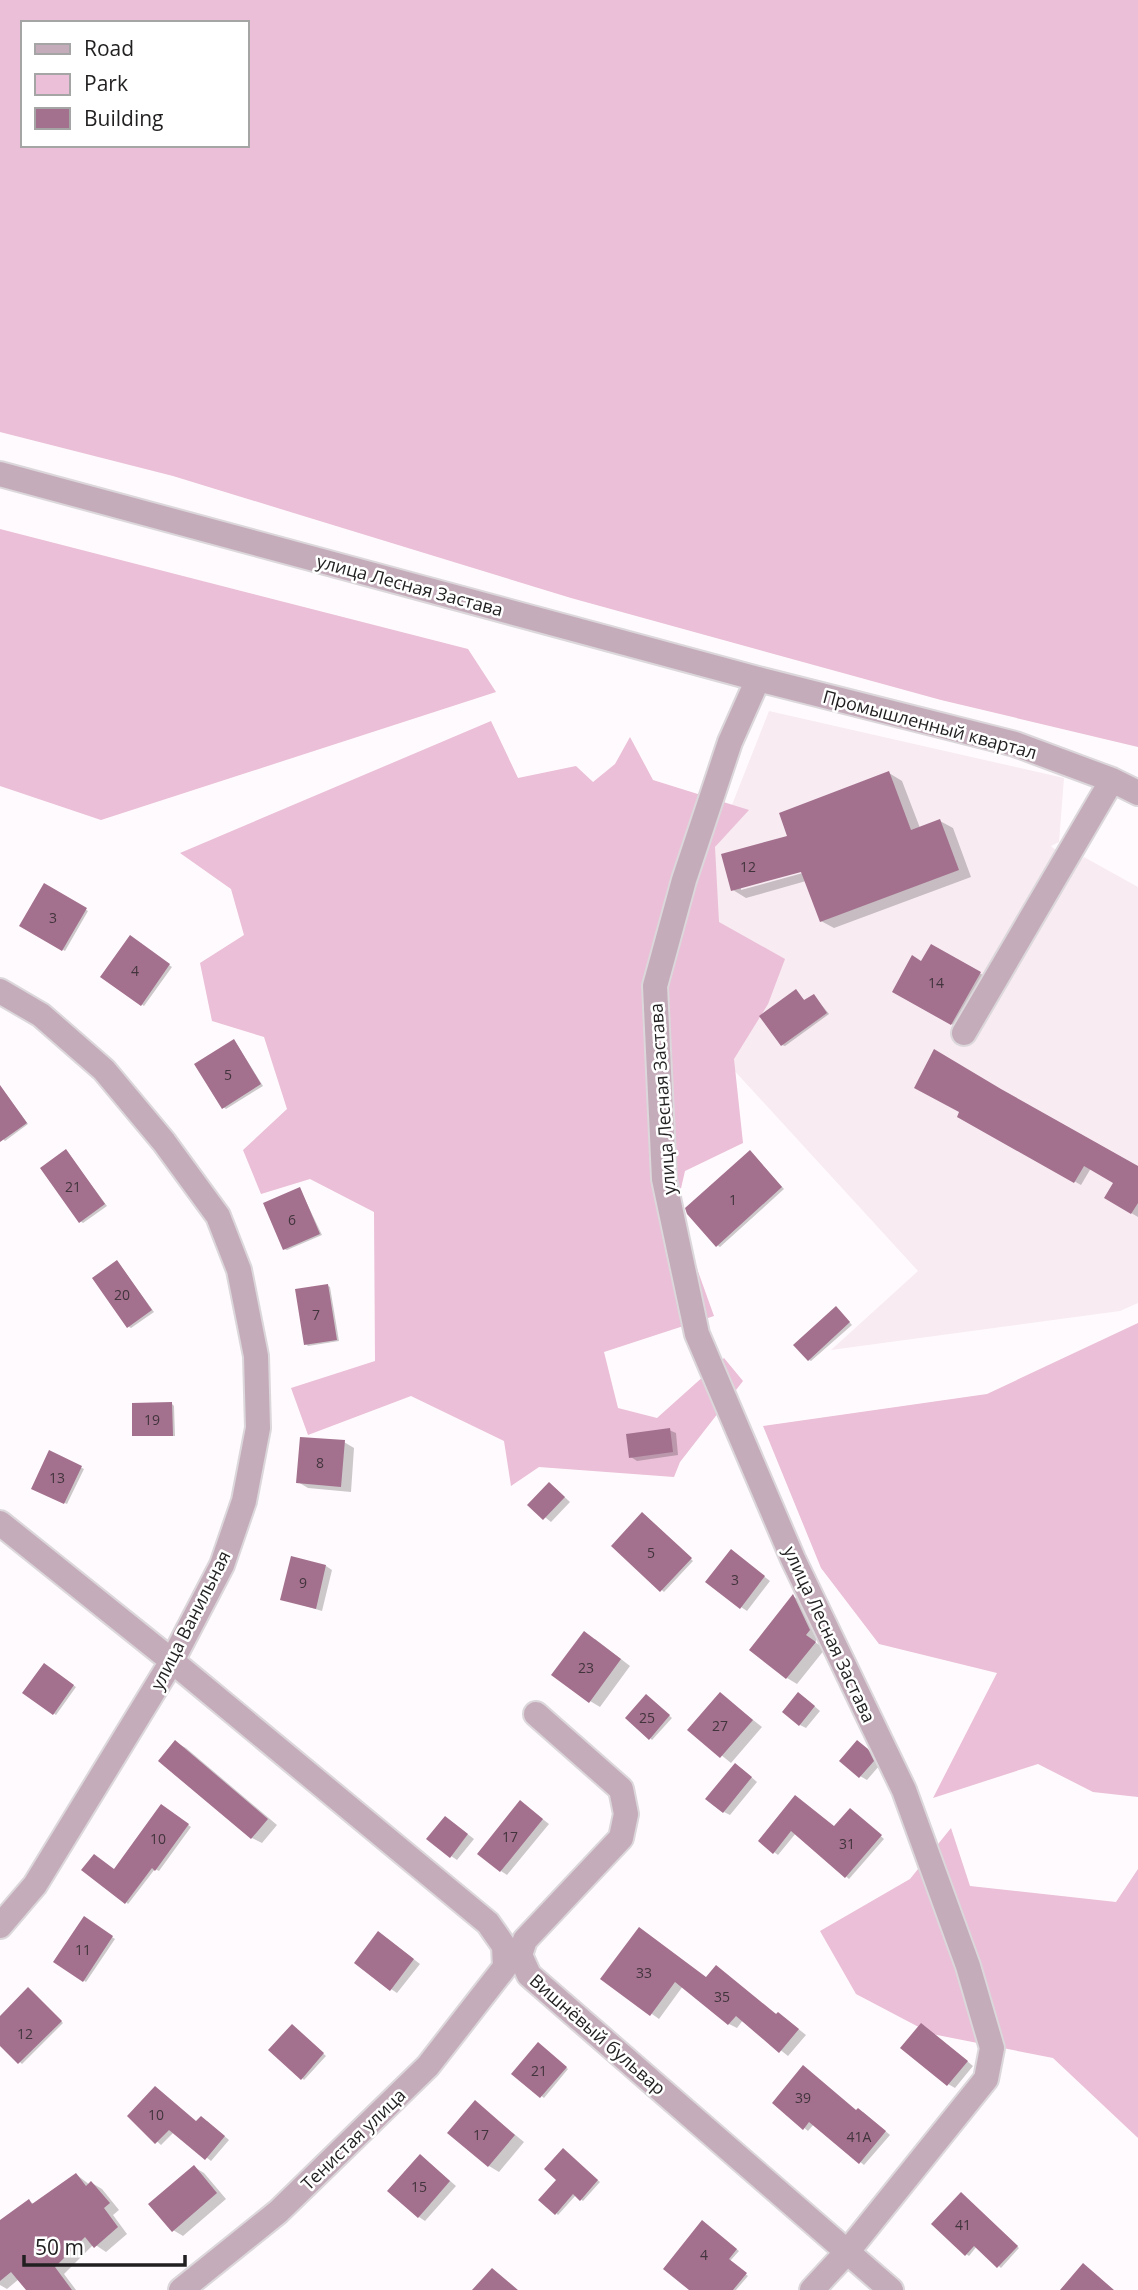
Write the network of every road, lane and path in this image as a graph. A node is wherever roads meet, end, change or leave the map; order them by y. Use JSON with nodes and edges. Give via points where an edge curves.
{"nodes":[{"id":1,"x":0,"y":474,"type":"edge"},
{"id":2,"x":758,"y":679,"type":"junction"},
{"id":3,"x":1112,"y":780,"type":"junction"},
{"id":4,"x":1138,"y":793,"type":"edge"},
{"id":5,"x":0,"y":991,"type":"edge"},
{"id":6,"x":964,"y":1033,"type":"dead end"},
{"id":7,"x":0,"y":1523,"type":"edge"},
{"id":8,"x":172,"y":1661,"type":"junction"},
{"id":9,"x":537,"y":1714,"type":"dead end"},
{"id":10,"x":0,"y":1926,"type":"edge"},
{"id":11,"x":848,"y":2252,"type":"junction"},
{"id":12,"x":181,"y":2290,"type":"edge"},
{"id":13,"x":812,"y":2290,"type":"edge"},
{"id":14,"x":891,"y":2290,"type":"edge"}],
"edges":[{"from":1,"to":2,"type":"street","name":"улица Лесная Застава"},
{"from":2,"to":3,"type":"street","name":"Промышленный квартал","via":[[1015,744]]},
{"from":2,"to":11,"type":"street","name":"улица Лесная Застава","via":[[726,754],[655,986],[664,1179],[697,1334],[793,1559],[904,1790],[968,1966],[992,2049],[986,2079]]},
{"from":3,"to":4,"type":"street","name":"Промышленный квартал"},
{"from":3,"to":6,"type":"street"},
{"from":5,"to":8,"type":"street","name":"улица Ванильная","via":[[41,1015],[104,1070],[218,1216],[239,1270],[256,1356],[258,1428],[244,1501],[222,1564]]},
{"from":7,"to":8,"type":"street"},
{"from":8,"to":10,"type":"street","name":"улица Ванильная","via":[[35,1885]]},
{"from":8,"to":12,"type":"street","name":"Тенистая улица","via":[[488,1923],[505,1946],[505,1967],[428,2066],[278,2212]]},
{"from":9,"to":11,"type":"street","name":"Вишнёвый бульвар","via":[[621,1788],[626,1814],[621,1838],[525,1940],[520,1955],[529,1975]]},
{"from":11,"to":13,"type":"street","name":"улица Лесная Застава"},
{"from":11,"to":14,"type":"street","name":"Вишнёвый бульвар"}]}
